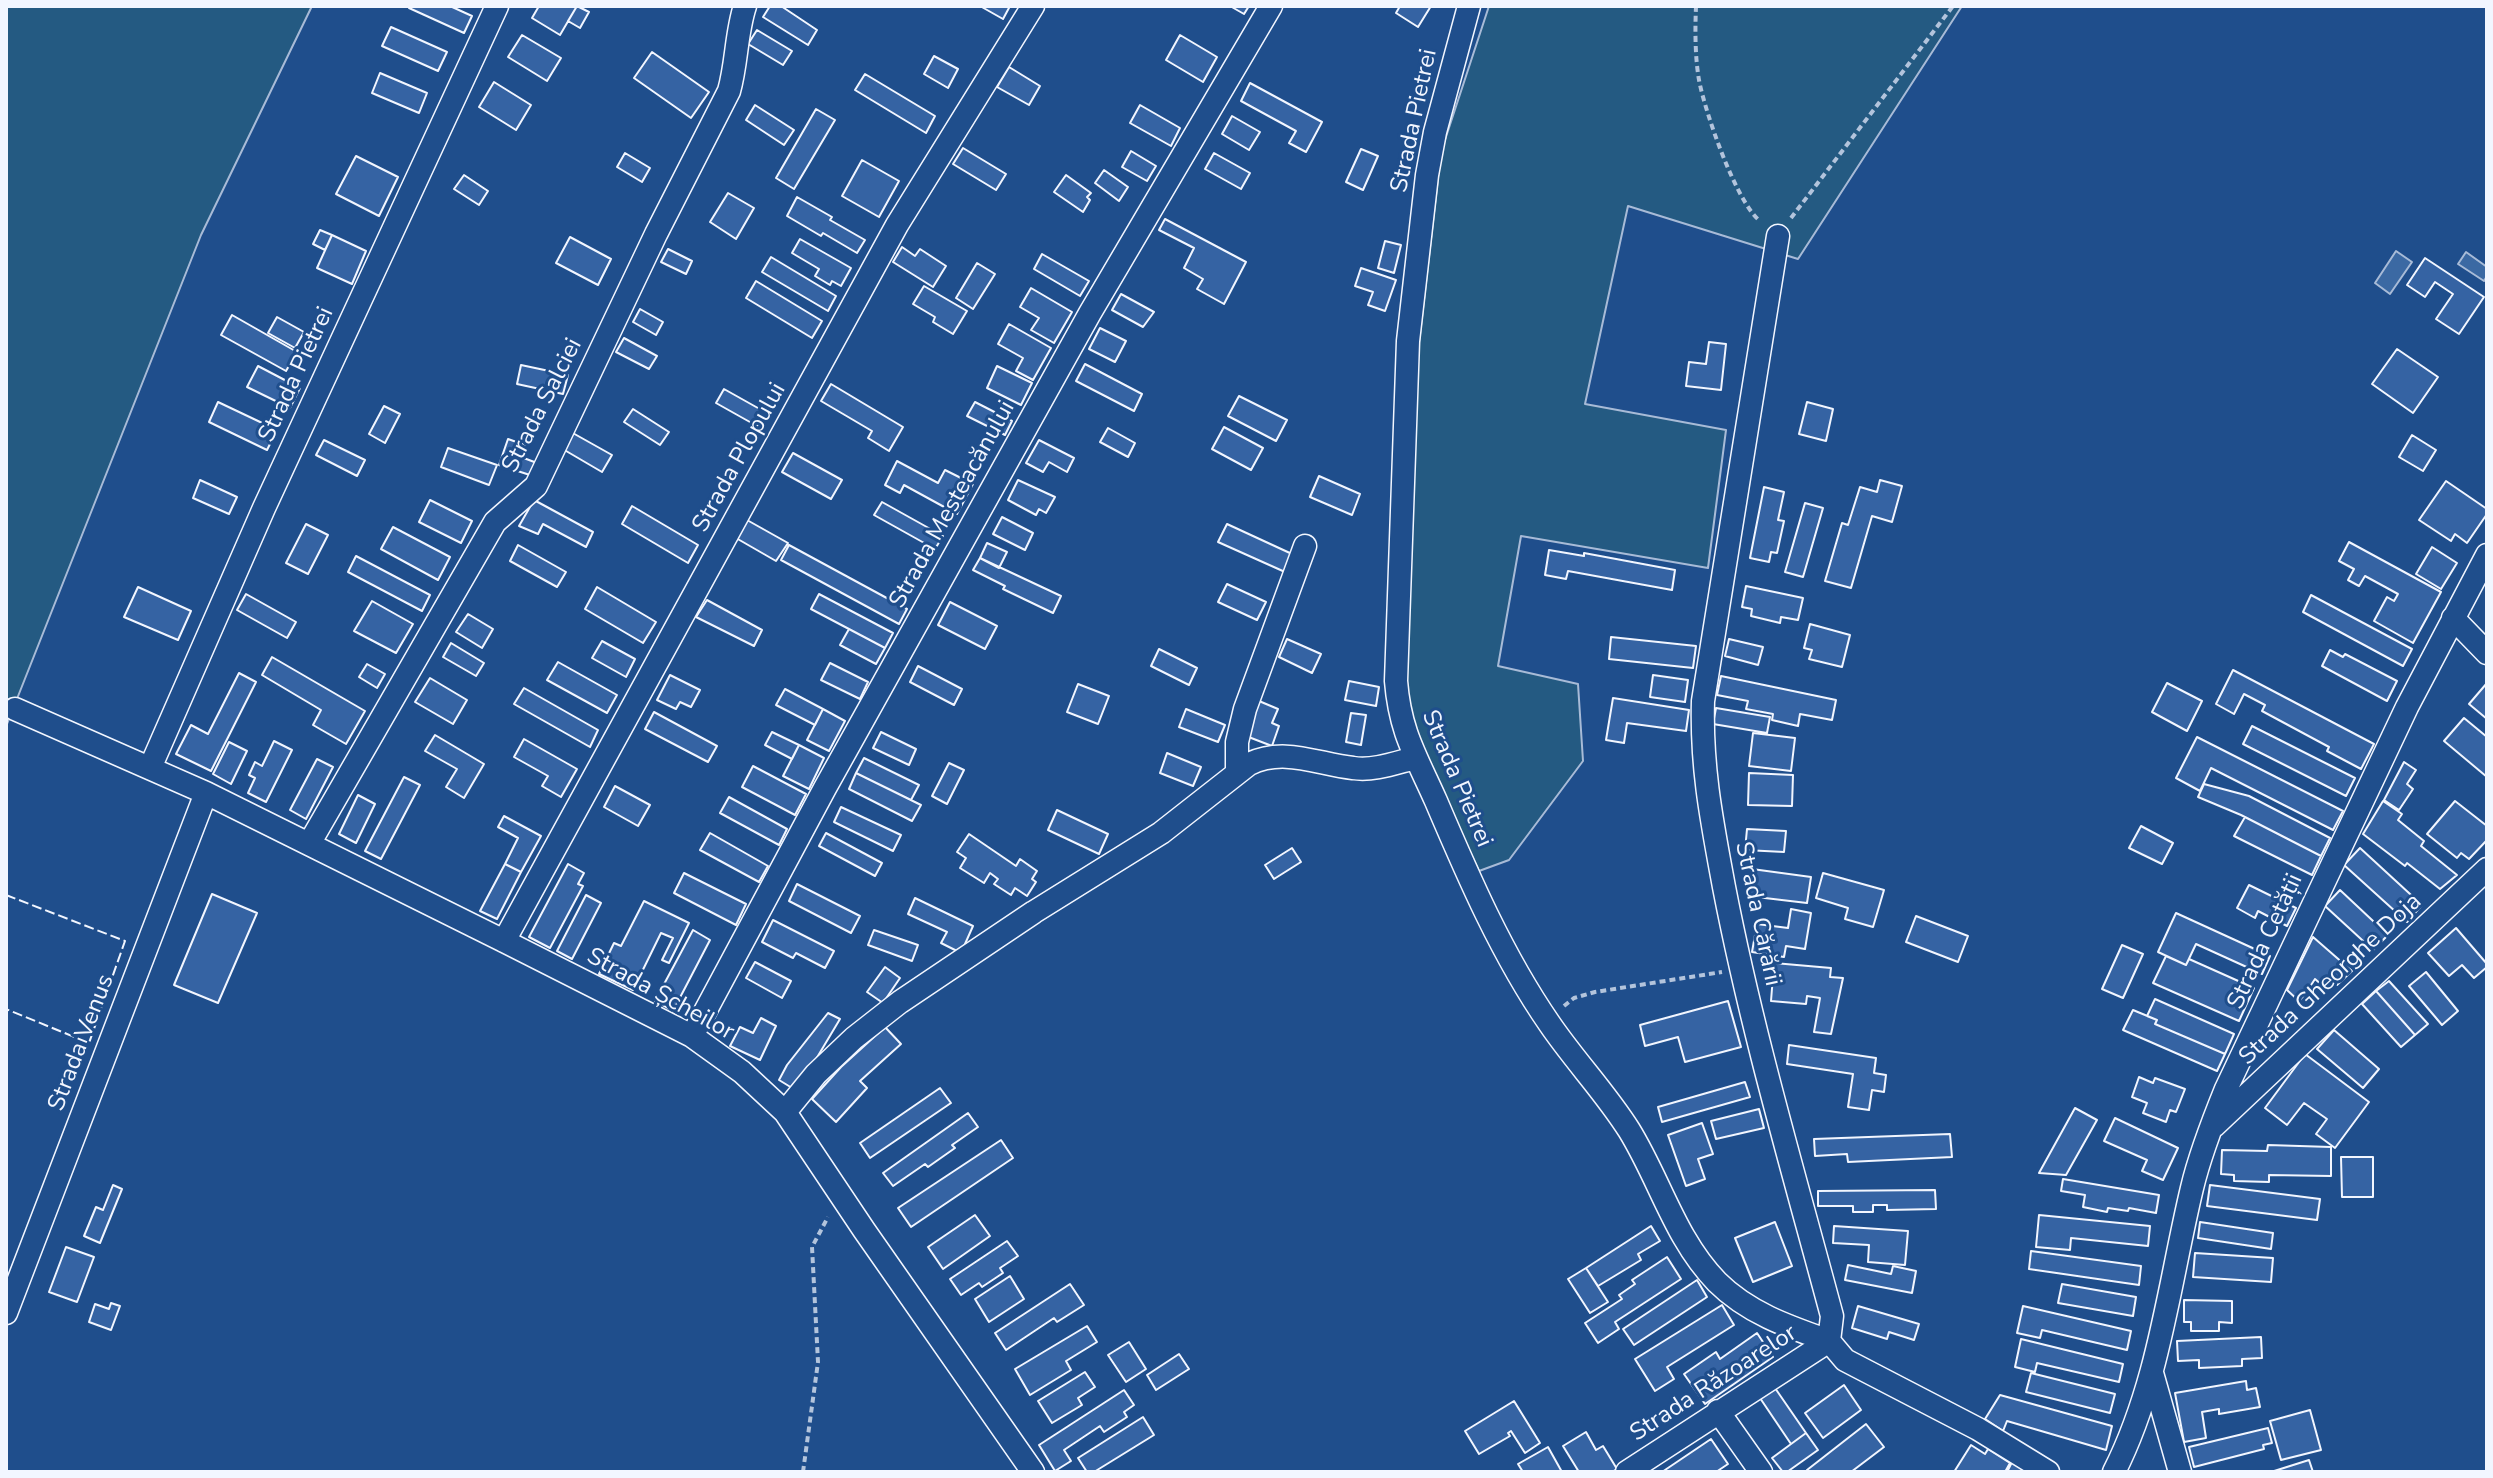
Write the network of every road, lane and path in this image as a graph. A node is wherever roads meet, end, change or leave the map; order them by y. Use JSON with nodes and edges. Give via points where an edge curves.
{"nodes":[{"id":1,"x":497,"y":6,"type":"edge"},
{"id":2,"x":745,"y":6,"type":"edge"},
{"id":3,"x":1033,"y":6,"type":"edge"},
{"id":4,"x":1271,"y":6,"type":"edge"},
{"id":5,"x":1469,"y":6,"type":"edge"},
{"id":6,"x":1696,"y":6,"type":"edge"},
{"id":7,"x":1953,"y":6,"type":"edge"},
{"id":8,"x":1778,"y":236,"type":"junction"},
{"id":9,"x":1305,"y":546,"type":"dead end"},
{"id":10,"x":2487,"y":555,"type":"edge"},
{"id":11,"x":2453,"y":618,"type":"junction"},
{"id":12,"x":2487,"y":653,"type":"edge"},
{"id":13,"x":15,"y":709,"type":"dead end"},
{"id":14,"x":1415,"y":758,"type":"junction"},
{"id":15,"x":150,"y":768,"type":"junction"},
{"id":16,"x":1237,"y":772,"type":"junction"},
{"id":17,"x":206,"y":793,"type":"junction"},
{"id":18,"x":309,"y":844,"type":"junction"},
{"id":19,"x":2487,"y":869,"type":"edge"},
{"id":20,"x":504,"y":941,"type":"junction"},
{"id":21,"x":1740,"y":969,"type":"junction"},
{"id":22,"x":1549,"y":1024,"type":"junction"},
{"id":23,"x":692,"y":1036,"type":"junction"},
{"id":24,"x":785,"y":1112,"type":"junction"},
{"id":25,"x":2210,"y":1129,"type":"junction"},
{"id":26,"x":840,"y":1194,"type":"junction"},
{"id":27,"x":6,"y":1313,"type":"edge"},
{"id":28,"x":1829,"y":1341,"type":"junction"},
{"id":29,"x":2152,"y":1373,"type":"junction"},
{"id":30,"x":1718,"y":1411,"type":"junction"},
{"id":31,"x":803,"y":1472,"type":"edge"},
{"id":32,"x":1033,"y":1472,"type":"edge"},
{"id":33,"x":1627,"y":1472,"type":"edge"},
{"id":34,"x":1761,"y":1472,"type":"edge"},
{"id":35,"x":2048,"y":1472,"type":"edge"},
{"id":36,"x":2114,"y":1472,"type":"edge"},
{"id":37,"x":2180,"y":1472,"type":"edge"}],
"edges":[{"from":1,"to":15,"type":"street","name":"Strada Pietrei","via":[[264,508]]},
{"from":2,"to":18,"type":"street","name":"Strada Salciei","via":[[729,91],[536,486],[495,522]]},
{"from":3,"to":20,"type":"street","name":"Strada Plopului","via":[[897,225]]},
{"from":4,"to":23,"type":"street","name":"Strada Mesteacănului","via":[[1090,313]]},
{"from":5,"to":14,"type":"street","name":"Strada Pietrei","via":[[1427,175],[1408,341],[1396,681],[1402,724]]},
{"from":6,"to":8,"type":"path","via":[[1699,80],[1715,132],[1755,217]]},
{"from":7,"to":8,"type":"path"},
{"from":8,"to":21,"type":"street","name":"Strada Cărării","via":[[1703,701],[1705,786]]},
{"from":9,"to":16,"type":"street","via":[[1245,709]]},
{"from":10,"to":11,"type":"street","name":"Strada Cetății"},
{"from":11,"to":12,"type":"street"},
{"from":11,"to":25,"type":"street","name":"Strada Cetății","via":[[2283,966]]},
{"from":13,"to":15,"type":"street","name":"Strada Șcheilor"},
{"from":14,"to":16,"type":"street","via":[[1354,768],[1278,756]]},
{"from":14,"to":22,"type":"street","name":"Strada Pietrei","via":[[1457,853]]},
{"from":15,"to":17,"type":"street","name":"Strada Șcheilor"},
{"from":16,"to":24,"type":"street","via":[[1161,833],[900,1002],[816,1074]]},
{"from":17,"to":18,"type":"street","name":"Strada Șcheilor"},
{"from":17,"to":27,"type":"street","name":"Strada Venus"},
{"from":18,"to":20,"type":"street","name":"Strada Șcheilor"},
{"from":19,"to":25,"type":"street","name":"Strada Gheorghe Doja"},
{"from":20,"to":23,"type":"street","name":"Strada Șcheilor"},
{"from":21,"to":22,"type":"path","via":[[1574,998]]},
{"from":21,"to":28,"type":"street","name":"Strada Cărării","via":[[1832,1316]]},
{"from":22,"to":28,"type":"street","name":"Strada Pietrei","via":[[1608,1098],[1674,1220],[1718,1283],[1767,1317]]},
{"from":23,"to":24,"type":"street","name":"Strada Șcheilor"},
{"from":24,"to":26,"type":"street","name":"Strada Șcheilor"},
{"from":25,"to":29,"type":"street","name":"Strada Cetății"},
{"from":26,"to":31,"type":"path","via":[[812,1247],[818,1362]]},
{"from":26,"to":32,"type":"street","name":"Strada Șcheilor"},
{"from":28,"to":30,"type":"street","name":"Strada Răzoarelor"},
{"from":28,"to":35,"type":"street","via":[[1845,1360]]},
{"from":29,"to":36,"type":"street","name":"Strada Cetății"},
{"from":29,"to":37,"type":"street","name":"Strada Cetății"},
{"from":30,"to":33,"type":"street","name":"Strada Răzoarelor"},
{"from":30,"to":34,"type":"street"}]}
